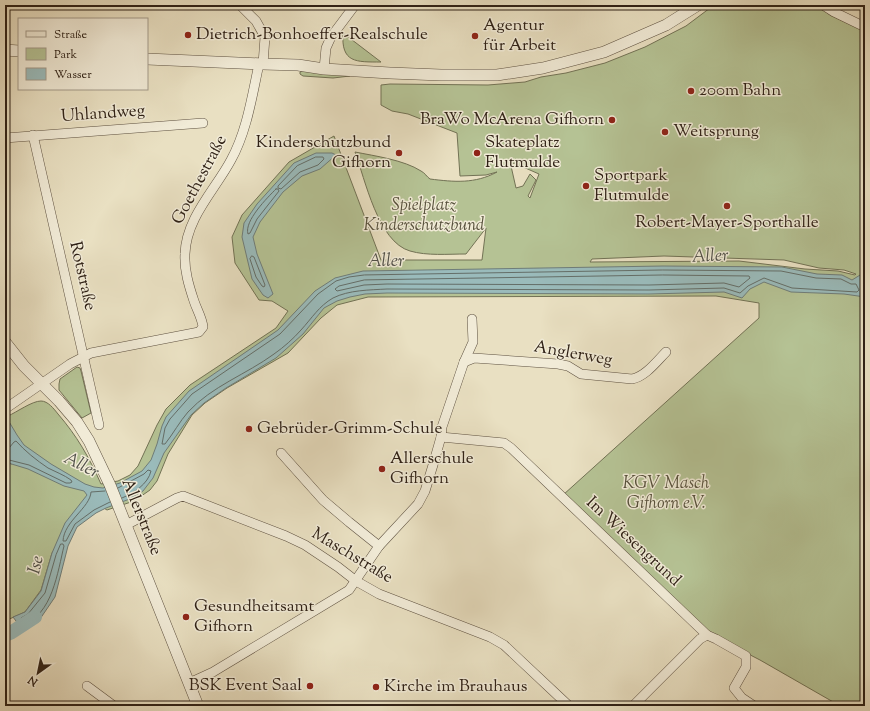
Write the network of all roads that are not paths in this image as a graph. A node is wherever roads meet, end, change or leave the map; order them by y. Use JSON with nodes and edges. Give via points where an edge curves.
{"nodes":[{"id":1,"x":240,"y":5,"type":"edge"},
{"id":2,"x":355,"y":5,"type":"edge"},
{"id":3,"x":698,"y":5,"type":"edge"},
{"id":4,"x":823,"y":5,"type":"edge"},
{"id":5,"x":865,"y":27,"type":"edge"},
{"id":6,"x":5,"y":50,"type":"edge"},
{"id":7,"x":18,"y":51,"type":"edge"},
{"id":8,"x":148,"y":59,"type":"edge"},
{"id":9,"x":261,"y":64,"type":"junction"},
{"id":10,"x":324,"y":69,"type":"junction"},
{"id":11,"x":203,"y":123,"type":"dead end"},
{"id":12,"x":32,"y":135,"type":"junction"},
{"id":13,"x":5,"y":138,"type":"edge"},
{"id":14,"x":472,"y":319,"type":"dead end"},
{"id":15,"x":5,"y":342,"type":"edge"},
{"id":16,"x":666,"y":352,"type":"dead end"},
{"id":17,"x":84,"y":355,"type":"junction"},
{"id":18,"x":464,"y":362,"type":"junction"},
{"id":19,"x":42,"y":384,"type":"junction"},
{"id":20,"x":5,"y":409,"type":"edge"},
{"id":21,"x":99,"y":424,"type":"dead end"},
{"id":22,"x":441,"y":437,"type":"junction"},
{"id":23,"x":281,"y":453,"type":"dead end"},
{"id":24,"x":126,"y":525,"type":"junction"},
{"id":25,"x":379,"y":546,"type":"junction"},
{"id":26,"x":356,"y":581,"type":"junction"},
{"id":27,"x":707,"y":635,"type":"junction"},
{"id":28,"x":189,"y":683,"type":"junction"},
{"id":29,"x":86,"y":686,"type":"dead end"},
{"id":30,"x":114,"y":706,"type":"edge"},
{"id":31,"x":198,"y":706,"type":"edge"},
{"id":32,"x":569,"y":706,"type":"edge"},
{"id":33,"x":632,"y":706,"type":"edge"},
{"id":34,"x":754,"y":706,"type":"edge"}],
"edges":[{"from":1,"to":9,"type":"street","via":[[256,21],[265,37]]},
{"from":2,"to":10,"type":"street","via":[[331,37],[326,48]]},
{"from":3,"to":10,"type":"street","via":[[666,25],[625,44],[543,68],[474,76]]},
{"from":4,"to":5,"type":"street"},
{"from":6,"to":7,"type":"street"},
{"from":8,"to":9,"type":"street"},
{"from":9,"to":10,"type":"street"},
{"from":9,"to":17,"type":"street","name":"Goethestraße","via":[[243,131],[232,160],[194,220],[186,242],[186,274],[203,327],[199,332]]},
{"from":11,"to":12,"type":"street","name":"Uhlandweg"},
{"from":12,"to":13,"type":"street","name":"Uhlandweg"},
{"from":12,"to":17,"type":"street","name":"Rotstraße"},
{"from":14,"to":18,"type":"street","via":[[473,342]]},
{"from":15,"to":19,"type":"street","name":"Allerstraße"},
{"from":16,"to":18,"type":"street","name":"Anglerweg","via":[[640,376],[632,379],[581,374],[568,366],[558,364],[474,358]]},
{"from":17,"to":19,"type":"street","name":"Goethestraße"},
{"from":17,"to":21,"type":"street","name":"Rotstraße"},
{"from":18,"to":22,"type":"street"},
{"from":19,"to":20,"type":"street","name":"Goethestraße"},
{"from":19,"to":24,"type":"street","name":"Allerstraße","via":[[77,422],[89,441]]},
{"from":22,"to":25,"type":"street","via":[[425,491],[418,504]]},
{"from":22,"to":27,"type":"street","name":"Im Wiesengrund","via":[[504,444],[511,448]]},
{"from":23,"to":25,"type":"street","via":[[323,500]]},
{"from":24,"to":26,"type":"street","name":"Maschstraße","via":[[184,496],[305,545]]},
{"from":24,"to":28,"type":"street","name":"Allerstraße"},
{"from":25,"to":26,"type":"street"},
{"from":26,"to":28,"type":"street","via":[[349,590],[213,672]]},
{"from":26,"to":32,"type":"street","name":"Maschstraße","via":[[379,594],[490,637],[504,646]]},
{"from":27,"to":33,"type":"street"},
{"from":27,"to":34,"type":"street","name":"Im Wiesengrund","via":[[746,656],[746,667],[734,688],[742,698]]},
{"from":28,"to":31,"type":"street","name":"Allerstraße"},
{"from":29,"to":30,"type":"street"}]}
